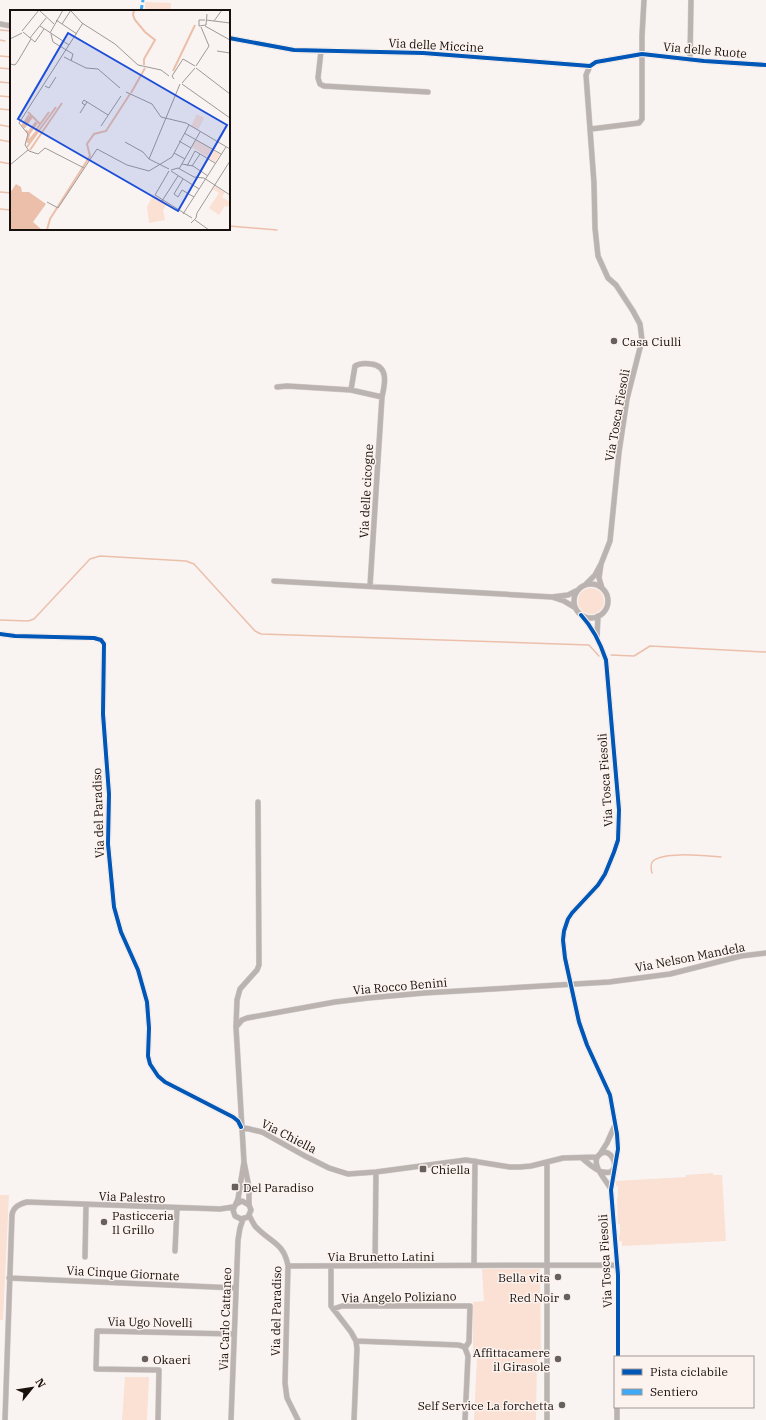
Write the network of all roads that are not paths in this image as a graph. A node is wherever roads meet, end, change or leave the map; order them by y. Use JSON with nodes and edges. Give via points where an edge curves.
{"nodes":[{"id":1,"x":644,"y":0,"type":"edge"},
{"id":2,"x":691,"y":0,"type":"edge"},
{"id":3,"x":0,"y":24,"type":"edge"},
{"id":4,"x":10,"y":26,"type":"edge"},
{"id":5,"x":230,"y":38,"type":"edge"},
{"id":6,"x":321,"y":51,"type":"junction"},
{"id":7,"x":642,"y":54,"type":"junction"},
{"id":8,"x":690,"y":60,"type":"junction"},
{"id":9,"x":766,"y":65,"type":"edge"},
{"id":10,"x":590,"y":66,"type":"junction"},
{"id":11,"x":428,"y":92,"type":"dead end"},
{"id":12,"x":591,"y":129,"type":"junction"},
{"id":13,"x":277,"y":387,"type":"dead end"},
{"id":14,"x":351,"y":390,"type":"junction"},
{"id":15,"x":382,"y":398,"type":"junction"},
{"id":16,"x":601,"y":564,"type":"junction"},
{"id":17,"x":274,"y":581,"type":"dead end"},
{"id":18,"x":585,"y":585,"type":"junction"},
{"id":19,"x":370,"y":586,"type":"junction"},
{"id":20,"x":603,"y":589,"type":"junction"},
{"id":21,"x":577,"y":590,"type":"junction"},
{"id":22,"x":552,"y":597,"type":"junction"},
{"id":23,"x":576,"y":610,"type":"junction"},
{"id":24,"x":581,"y":615,"type":"junction"},
{"id":25,"x":598,"y":616,"type":"junction"},
{"id":26,"x":0,"y":634,"type":"edge"},
{"id":27,"x":597,"y":637,"type":"junction"},
{"id":28,"x":258,"y":802,"type":"dead end"},
{"id":29,"x":766,"y":953,"type":"edge"},
{"id":30,"x":571,"y":984,"type":"junction"},
{"id":31,"x":236,"y":1027,"type":"junction"},
{"id":32,"x":616,"y":1124,"type":"junction"},
{"id":33,"x":241,"y":1127,"type":"junction"},
{"id":34,"x":599,"y":1156,"type":"junction"},
{"id":35,"x":583,"y":1159,"type":"junction"},
{"id":36,"x":475,"y":1161,"type":"junction"},
{"id":37,"x":244,"y":1162,"type":"junction"},
{"id":38,"x":547,"y":1162,"type":"junction"},
{"id":39,"x":615,"y":1165,"type":"junction"},
{"id":40,"x":597,"y":1169,"type":"junction"},
{"id":41,"x":376,"y":1172,"type":"junction"},
{"id":42,"x":611,"y":1189,"type":"junction"},
{"id":43,"x":86,"y":1205,"type":"junction"},
{"id":44,"x":235,"y":1205,"type":"junction"},
{"id":45,"x":249,"y":1205,"type":"junction"},
{"id":46,"x":177,"y":1208,"type":"junction"},
{"id":47,"x":220,"y":1209,"type":"junction"},
{"id":48,"x":233,"y":1214,"type":"junction"},
{"id":49,"x":249,"y":1215,"type":"junction"},
{"id":50,"x":243,"y":1219,"type":"junction"},
{"id":51,"x":175,"y":1251,"type":"dead end"},
{"id":52,"x":85,"y":1257,"type":"dead end"},
{"id":53,"x":474,"y":1265,"type":"junction"},
{"id":54,"x":617,"y":1265,"type":"junction"},
{"id":55,"x":288,"y":1266,"type":"junction"},
{"id":56,"x":375,"y":1266,"type":"junction"},
{"id":57,"x":547,"y":1266,"type":"junction"},
{"id":58,"x":331,"y":1267,"type":"junction"},
{"id":59,"x":9,"y":1278,"type":"junction"},
{"id":60,"x":236,"y":1288,"type":"junction"},
{"id":61,"x":333,"y":1309,"type":"junction"},
{"id":62,"x":234,"y":1334,"type":"junction"},
{"id":63,"x":356,"y":1341,"type":"junction"},
{"id":64,"x":465,"y":1348,"type":"junction"},
{"id":65,"x":618,"y":1356,"type":"edge"},
{"id":66,"x":617,"y":1408,"type":"edge"},
{"id":67,"x":5,"y":1420,"type":"edge"},
{"id":68,"x":158,"y":1420,"type":"edge"},
{"id":69,"x":231,"y":1420,"type":"edge"},
{"id":70,"x":298,"y":1420,"type":"edge"},
{"id":71,"x":354,"y":1420,"type":"edge"},
{"id":72,"x":466,"y":1420,"type":"edge"},
{"id":73,"x":547,"y":1420,"type":"edge"},
{"id":74,"x":617,"y":1420,"type":"edge"}],
"edges":[{"from":1,"to":7,"type":"street"},
{"from":2,"to":8,"type":"street"},
{"from":3,"to":4,"type":"street"},
{"from":5,"to":6,"type":"street","name":"Via delle Miccine","via":[[294,50]]},
{"from":6,"to":10,"type":"street","name":"Via delle Miccine","via":[[423,53]]},
{"from":6,"to":11,"type":"street","via":[[318,78],[324,86]]},
{"from":7,"to":8,"type":"street","name":"Via delle Ruote"},
{"from":7,"to":10,"type":"street","name":"Via delle Miccine","via":[[596,62]]},
{"from":7,"to":12,"type":"street","via":[[642,119],[639,123]]},
{"from":8,"to":9,"type":"street","name":"Via delle Ruote"},
{"from":10,"to":12,"type":"street","name":"Via Tosca Fiesoli","via":[[586,75]]},
{"from":12,"to":16,"type":"street","name":"Via Tosca Fiesoli","via":[[598,256],[608,278],[616,285],[640,324],[642,340],[627,399],[610,541]]},
{"from":13,"to":14,"type":"street"},
{"from":14,"to":15,"type":"street"},
{"from":14,"to":15,"type":"street","name":"Via delle cicogne","via":[[355,366],[378,365],[384,373]]},
{"from":15,"to":19,"type":"street","name":"Via delle cicogne"},
{"from":16,"to":18,"type":"street","name":"Via Tosca Fiesoli"},
{"from":16,"to":20,"type":"street","name":"Via Tosca Fiesoli","via":[[599,578]]},
{"from":17,"to":19,"type":"street"},
{"from":18,"to":20,"type":"street","via":[[596,584]]},
{"from":18,"to":21,"type":"street","name":"Via Tosca Fiesoli"},
{"from":19,"to":22,"type":"street"},
{"from":20,"to":25,"type":"street","name":"Via Tosca Fiesoli","via":[[607,595],[607,605]]},
{"from":21,"to":22,"type":"street","via":[[568,595]]},
{"from":21,"to":23,"type":"street","via":[[574,597]]},
{"from":22,"to":23,"type":"street","via":[[568,603]]},
{"from":23,"to":24,"type":"street","name":"Via Tosca Fiesoli"},
{"from":24,"to":25,"type":"street","via":[[589,618]]},
{"from":24,"to":27,"type":"street","name":"Via Tosca Fiesoli"},
{"from":25,"to":27,"type":"street","name":"Via Tosca Fiesoli"},
{"from":26,"to":33,"type":"street","name":"Via del Paradiso","via":[[94,638],[104,644],[103,714],[109,794],[108,844],[114,906],[147,1002],[150,1064],[165,1082],[233,1118]]},
{"from":27,"to":30,"type":"street","name":"Via Tosca Fiesoli","via":[[606,660],[619,810],[618,840],[605,874],[572,912],[565,926],[563,948]]},
{"from":28,"to":31,"type":"street","name":"Via Chiella","via":[[259,965],[240,989]]},
{"from":29,"to":30,"type":"street","name":"Via Nelson Mandela","via":[[741,956],[657,976]]},
{"from":30,"to":31,"type":"street","name":"Via Rocco Benini","via":[[424,993],[335,1002],[247,1018]]},
{"from":30,"to":32,"type":"street","name":"Via Tosca Fiesoli","via":[[583,1033],[610,1095]]},
{"from":31,"to":33,"type":"street","name":"Via Chiella"},
{"from":32,"to":34,"type":"street"},
{"from":32,"to":39,"type":"street","name":"Via Tosca Fiesoli","via":[[618,1142]]},
{"from":33,"to":37,"type":"street"},
{"from":33,"to":41,"type":"street","name":"Via Chiella","via":[[262,1132],[339,1172]]},
{"from":34,"to":35,"type":"street","name":"Via Chiella"},
{"from":34,"to":39,"type":"street","via":[[606,1153],[611,1155]]},
{"from":34,"to":40,"type":"street","via":[[596,1162]]},
{"from":35,"to":38,"type":"street","name":"Via Chiella","via":[[567,1158]]},
{"from":35,"to":40,"type":"street"},
{"from":36,"to":38,"type":"street","name":"Via Chiella","via":[[510,1167]]},
{"from":36,"to":41,"type":"street","name":"Via Chiella","via":[[456,1161]]},
{"from":36,"to":53,"type":"street"},
{"from":37,"to":44,"type":"street","via":[[239,1196]]},
{"from":37,"to":45,"type":"street","via":[[249,1187]]},
{"from":38,"to":57,"type":"street"},
{"from":39,"to":40,"type":"street","via":[[607,1172]]},
{"from":39,"to":42,"type":"street","name":"Via Tosca Fiesoli"},
{"from":40,"to":42,"type":"street","name":"Via Tosca Fiesoli"},
{"from":41,"to":56,"type":"street"},
{"from":42,"to":54,"type":"street","name":"Via Tosca Fiesoli"},
{"from":43,"to":46,"type":"street","name":"Via Palestro"},
{"from":43,"to":52,"type":"street","name":"Via Palestro"},
{"from":43,"to":59,"type":"street","name":"Via Palestro","via":[[27,1202],[14,1208]]},
{"from":44,"to":45,"type":"street","via":[[244,1202]]},
{"from":44,"to":47,"type":"street","name":"Via Palestro"},
{"from":44,"to":48,"type":"street"},
{"from":45,"to":49,"type":"street"},
{"from":46,"to":47,"type":"street","name":"Via Palestro"},
{"from":46,"to":51,"type":"street","name":"Via Palestro"},
{"from":47,"to":48,"type":"street","name":"Via Palestro"},
{"from":48,"to":50,"type":"street","via":[[236,1218]]},
{"from":49,"to":50,"type":"street"},
{"from":49,"to":55,"type":"street","name":"Via del Paradiso","via":[[255,1226],[279,1246],[285,1254]]},
{"from":50,"to":60,"type":"street","name":"Via Carlo Cattaneo","via":[[238,1240]]},
{"from":53,"to":56,"type":"street","name":"Via Brunetto Latini"},
{"from":53,"to":57,"type":"street","name":"Via Brunetto Latini"},
{"from":54,"to":57,"type":"street","name":"Via Brunetto Latini"},
{"from":54,"to":65,"type":"street","name":"Via Tosca Fiesoli"},
{"from":55,"to":58,"type":"street","name":"Via Brunetto Latini"},
{"from":55,"to":70,"type":"street","name":"Via del Paradiso","via":[[285,1383],[287,1398]]},
{"from":56,"to":58,"type":"street","name":"Via Brunetto Latini"},
{"from":57,"to":73,"type":"street"},
{"from":58,"to":61,"type":"street","via":[[330,1301]]},
{"from":59,"to":60,"type":"street","name":"Via Cinque Giornate"},
{"from":59,"to":67,"type":"street"},
{"from":60,"to":62,"type":"street","name":"Via Carlo Cattaneo"},
{"from":61,"to":63,"type":"street"},
{"from":61,"to":64,"type":"street","name":"Via Angelo Poliziano","via":[[342,1306],[470,1306],[469,1342]]},
{"from":62,"to":68,"type":"street","name":"Via Ugo Novelli","via":[[97,1331],[96,1369],[160,1370]]},
{"from":62,"to":69,"type":"street","name":"Via Carlo Cattaneo"},
{"from":63,"to":64,"type":"street","via":[[455,1344]]},
{"from":63,"to":71,"type":"street"},
{"from":64,"to":72,"type":"street","via":[[468,1356]]},
{"from":66,"to":74,"type":"street"}]}
